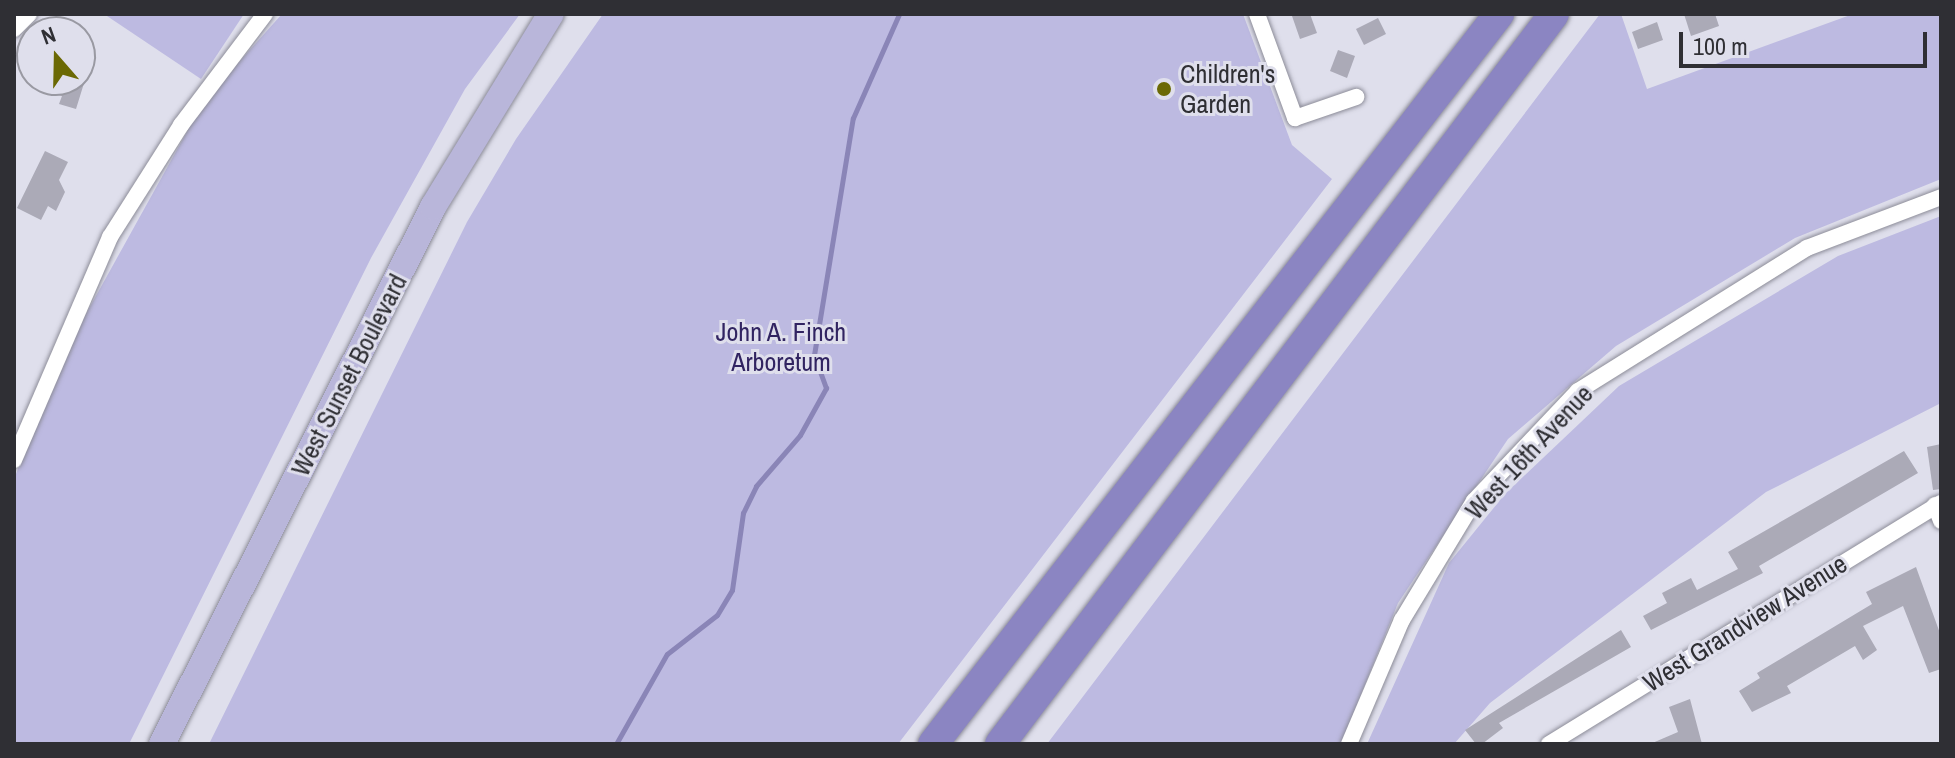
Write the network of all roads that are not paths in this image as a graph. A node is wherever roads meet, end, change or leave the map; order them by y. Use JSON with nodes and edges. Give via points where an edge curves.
{"nodes":[{"id":1,"x":29,"y":14,"type":"edge"},
{"id":2,"x":265,"y":14,"type":"edge"},
{"id":3,"x":551,"y":14,"type":"edge"},
{"id":4,"x":1257,"y":14,"type":"edge"},
{"id":5,"x":1499,"y":14,"type":"edge"},
{"id":6,"x":1554,"y":14,"type":"edge"},
{"id":7,"x":14,"y":29,"type":"edge"},
{"id":8,"x":1356,"y":97,"type":"dead end"},
{"id":9,"x":1941,"y":197,"type":"edge"},
{"id":10,"x":14,"y":460,"type":"edge"},
{"id":11,"x":1938,"y":504,"type":"edge"},
{"id":12,"x":1941,"y":521,"type":"edge"},
{"id":13,"x":162,"y":744,"type":"edge"},
{"id":14,"x":933,"y":744,"type":"edge"},
{"id":15,"x":1000,"y":744,"type":"edge"},
{"id":16,"x":1349,"y":744,"type":"edge"},
{"id":17,"x":1549,"y":744,"type":"edge"}],
"edges":[{"from":1,"to":7,"type":"street"},
{"from":2,"to":10,"type":"street","via":[[181,125],[110,237]]},
{"from":3,"to":13,"type":"main road","name":"West Sunset Boulevard","via":[[433,207]]},
{"from":4,"to":8,"type":"street","via":[[1295,118]]},
{"from":5,"to":14,"type":"highway"},
{"from":6,"to":15,"type":"highway"},
{"from":9,"to":16,"type":"street","name":"West 16th Avenue","via":[[1807,248],[1578,391],[1474,501],[1402,620]]},
{"from":11,"to":12,"type":"street"},
{"from":11,"to":17,"type":"street","name":"West Grandview Avenue"}]}
